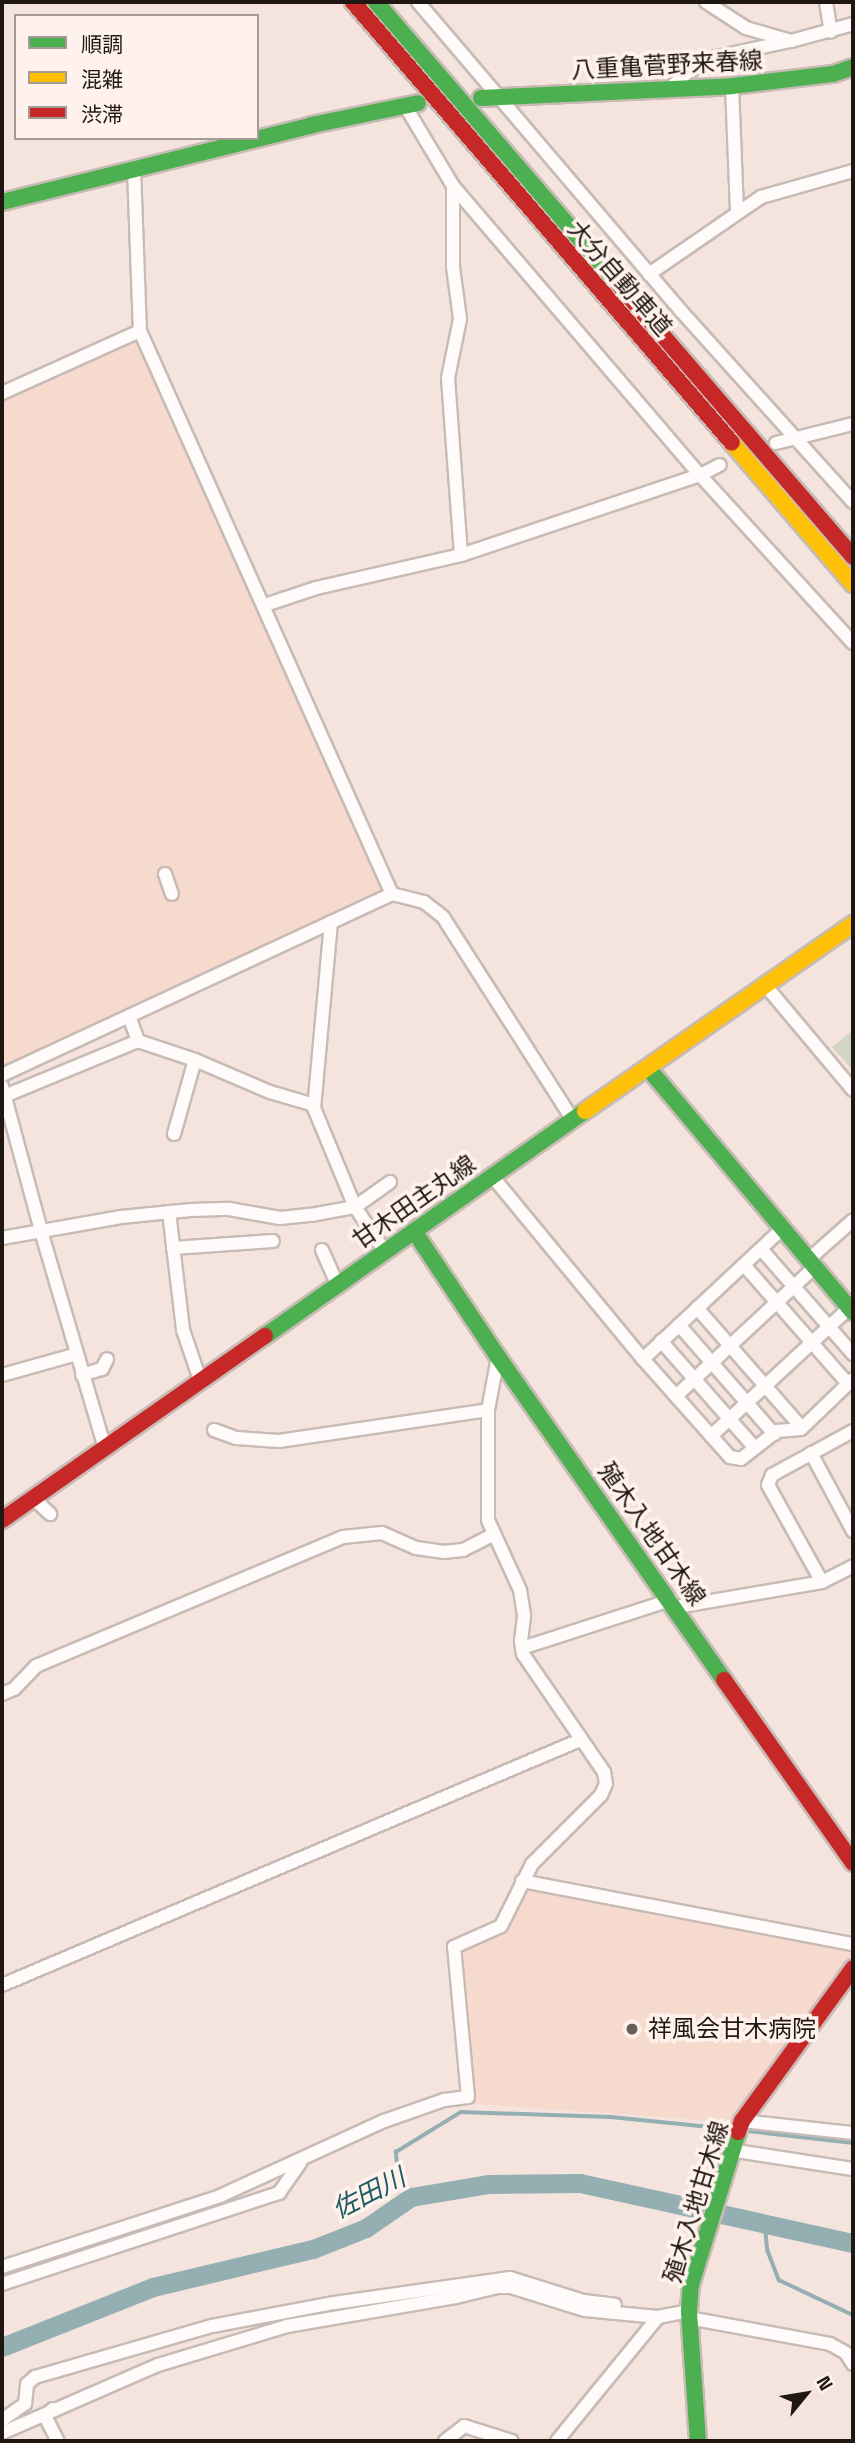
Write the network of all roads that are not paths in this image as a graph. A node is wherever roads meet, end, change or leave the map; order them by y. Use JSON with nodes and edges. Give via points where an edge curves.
{"nodes":[{"id":1,"x":353,"y":2,"type":"edge"},
{"id":2,"x":376,"y":2,"type":"edge"},
{"id":3,"x":418,"y":2,"type":"edge"},
{"id":4,"x":706,"y":2,"type":"edge"},
{"id":5,"x":826,"y":2,"type":"edge"},
{"id":6,"x":853,"y":24,"type":"edge"},
{"id":7,"x":831,"y":32,"type":"junction"},
{"id":8,"x":791,"y":41,"type":"junction"},
{"id":9,"x":853,"y":67,"type":"edge"},
{"id":10,"x":732,"y":86,"type":"junction"},
{"id":11,"x":669,"y":89,"type":"junction"},
{"id":12,"x":499,"y":97,"type":"junction"},
{"id":13,"x":481,"y":98,"type":"dead end"},
{"id":14,"x":411,"y":103,"type":"joint"},
{"id":15,"x":259,"y":139,"type":"edge"},
{"id":16,"x":256,"y":140,"type":"edge"},
{"id":17,"x":134,"y":169,"type":"junction"},
{"id":18,"x":853,"y":171,"type":"edge"},
{"id":19,"x":453,"y":186,"type":"junction"},
{"id":20,"x":2,"y":202,"type":"edge"},
{"id":21,"x":737,"y":212,"type":"junction"},
{"id":22,"x":649,"y":274,"type":"junction"},
{"id":23,"x":140,"y":331,"type":"junction"},
{"id":24,"x":2,"y":393,"type":"edge"},
{"id":25,"x":853,"y":424,"type":"edge"},
{"id":26,"x":797,"y":436,"type":"junction"},
{"id":27,"x":776,"y":443,"type":"dead end"},
{"id":28,"x":720,"y":465,"type":"dead end"},
{"id":29,"x":700,"y":475,"type":"junction"},
{"id":30,"x":853,"y":502,"type":"edge"},
{"id":31,"x":461,"y":555,"type":"junction"},
{"id":32,"x":853,"y":557,"type":"edge"},
{"id":33,"x":853,"y":584,"type":"edge"},
{"id":34,"x":265,"y":606,"type":"junction"},
{"id":35,"x":853,"y":643,"type":"edge"},
{"id":36,"x":165,"y":874,"type":"dead end"},
{"id":37,"x":173,"y":894,"type":"dead end"},
{"id":38,"x":392,"y":894,"type":"junction"},
{"id":39,"x":331,"y":922,"type":"junction"},
{"id":40,"x":853,"y":924,"type":"edge"},
{"id":41,"x":765,"y":985,"type":"junction"},
{"id":42,"x":129,"y":1016,"type":"junction"},
{"id":43,"x":138,"y":1041,"type":"junction"},
{"id":44,"x":49,"y":1053,"type":"junction"},
{"id":45,"x":195,"y":1060,"type":"junction"},
{"id":46,"x":648,"y":1068,"type":"junction"},
{"id":47,"x":59,"y":1074,"type":"junction"},
{"id":48,"x":2,"y":1075,"type":"edge"},
{"id":49,"x":853,"y":1090,"type":"edge"},
{"id":50,"x":3,"y":1093,"type":"edge"},
{"id":51,"x":314,"y":1105,"type":"junction"},
{"id":52,"x":573,"y":1120,"type":"junction"},
{"id":53,"x":174,"y":1134,"type":"dead end"},
{"id":54,"x":492,"y":1176,"type":"junction"},
{"id":55,"x":390,"y":1182,"type":"dead end"},
{"id":56,"x":355,"y":1207,"type":"junction"},
{"id":57,"x":169,"y":1212,"type":"junction"},
{"id":58,"x":853,"y":1220,"type":"edge"},
{"id":59,"x":782,"y":1229,"type":"junction"},
{"id":60,"x":40,"y":1231,"type":"junction"},
{"id":61,"x":414,"y":1231,"type":"junction"},
{"id":62,"x":2,"y":1238,"type":"edge"},
{"id":63,"x":273,"y":1241,"type":"dead end"},
{"id":64,"x":173,"y":1248,"type":"junction"},
{"id":65,"x":761,"y":1249,"type":"junction"},
{"id":66,"x":322,"y":1250,"type":"dead end"},
{"id":67,"x":384,"y":1251,"type":"junction"},
{"id":68,"x":812,"y":1263,"type":"junction"},
{"id":69,"x":744,"y":1265,"type":"junction"},
{"id":70,"x":337,"y":1283,"type":"junction"},
{"id":71,"x":794,"y":1286,"type":"junction"},
{"id":72,"x":776,"y":1302,"type":"junction"},
{"id":73,"x":697,"y":1308,"type":"junction"},
{"id":74,"x":851,"y":1310,"type":"edge"},
{"id":75,"x":679,"y":1325,"type":"junction"},
{"id":76,"x":829,"y":1327,"type":"junction"},
{"id":77,"x":661,"y":1341,"type":"junction"},
{"id":78,"x":812,"y":1343,"type":"junction"},
{"id":79,"x":730,"y":1346,"type":"junction"},
{"id":80,"x":77,"y":1354,"type":"junction"},
{"id":81,"x":853,"y":1354,"type":"edge"},
{"id":82,"x":498,"y":1357,"type":"junction"},
{"id":83,"x":107,"y":1359,"type":"dead end"},
{"id":84,"x":643,"y":1359,"type":"junction"},
{"id":85,"x":711,"y":1363,"type":"junction"},
{"id":86,"x":2,"y":1375,"type":"edge"},
{"id":87,"x":82,"y":1375,"type":"junction"},
{"id":88,"x":694,"y":1379,"type":"junction"},
{"id":89,"x":851,"y":1382,"type":"edge"},
{"id":90,"x":201,"y":1383,"type":"junction"},
{"id":91,"x":765,"y":1386,"type":"junction"},
{"id":92,"x":676,"y":1396,"type":"junction"},
{"id":93,"x":747,"y":1403,"type":"junction"},
{"id":94,"x":488,"y":1410,"type":"junction"},
{"id":95,"x":729,"y":1419,"type":"junction"},
{"id":96,"x":802,"y":1428,"type":"junction"},
{"id":97,"x":214,"y":1430,"type":"dead end"},
{"id":98,"x":853,"y":1432,"type":"edge"},
{"id":99,"x":774,"y":1434,"type":"junction"},
{"id":100,"x":711,"y":1436,"type":"junction"},
{"id":101,"x":105,"y":1448,"type":"junction"},
{"id":102,"x":755,"y":1448,"type":"junction"},
{"id":103,"x":811,"y":1454,"type":"junction"},
{"id":104,"x":32,"y":1497,"type":"junction"},
{"id":105,"x":50,"y":1514,"type":"dead end"},
{"id":106,"x":3,"y":1517,"type":"edge"},
{"id":107,"x":853,"y":1531,"type":"edge"},
{"id":108,"x":494,"y":1534,"type":"junction"},
{"id":109,"x":853,"y":1566,"type":"edge"},
{"id":110,"x":822,"y":1582,"type":"junction"},
{"id":111,"x":674,"y":1604,"type":"junction"},
{"id":112,"x":522,"y":1648,"type":"junction"},
{"id":113,"x":2,"y":1694,"type":"edge"},
{"id":114,"x":580,"y":1740,"type":"junction"},
{"id":115,"x":853,"y":1863,"type":"edge"},
{"id":116,"x":522,"y":1881,"type":"junction"},
{"id":117,"x":853,"y":1944,"type":"edge"},
{"id":118,"x":853,"y":1968,"type":"edge"},
{"id":119,"x":2,"y":1985,"type":"edge"},
{"id":120,"x":743,"y":2121,"type":"junction"},
{"id":121,"x":853,"y":2133,"type":"edge"},
{"id":122,"x":729,"y":2155,"type":"junction"},
{"id":123,"x":302,"y":2160,"type":"junction"},
{"id":124,"x":853,"y":2169,"type":"edge"},
{"id":125,"x":2,"y":2267,"type":"edge"},
{"id":126,"x":2,"y":2284,"type":"edge"},
{"id":127,"x":652,"y":2315,"type":"junction"},
{"id":128,"x":689,"y":2315,"type":"junction"},
{"id":129,"x":853,"y":2364,"type":"edge"},
{"id":130,"x":24,"y":2404,"type":"junction"},
{"id":131,"x":53,"y":2409,"type":"junction"},
{"id":132,"x":2,"y":2420,"type":"edge"},
{"id":133,"x":2,"y":2433,"type":"edge"},
{"id":134,"x":58,"y":2441,"type":"edge"},
{"id":135,"x":445,"y":2441,"type":"edge"},
{"id":136,"x":512,"y":2441,"type":"edge"},
{"id":137,"x":557,"y":2441,"type":"edge"},
{"id":138,"x":698,"y":2441,"type":"edge"}],
"edges":[{"from":1,"to":33,"type":"main road","name":"大分自動車道"},
{"from":2,"to":32,"type":"main road","name":"大分自動車道"},
{"from":3,"to":12,"type":"street"},
{"from":4,"to":8,"type":"street","via":[[746,29]]},
{"from":5,"to":7,"type":"street"},
{"from":6,"to":7,"type":"street"},
{"from":7,"to":8,"type":"street"},
{"from":8,"to":11,"type":"street","via":[[716,57]]},
{"from":9,"to":10,"type":"main road","name":"八重亀菅野来春線","via":[[833,74]]},
{"from":10,"to":11,"type":"main road","name":"八重亀菅野来春線"},
{"from":10,"to":21,"type":"street"},
{"from":11,"to":12,"type":"main road","name":"八重亀菅野来春線"},
{"from":12,"to":13,"type":"main road","name":"八重亀菅野来春線"},
{"from":12,"to":22,"type":"street"},
{"from":14,"to":15,"type":"main road"},
{"from":14,"to":19,"type":"street"},
{"from":16,"to":17,"type":"main road"},
{"from":17,"to":20,"type":"main road"},
{"from":17,"to":23,"type":"street"},
{"from":18,"to":21,"type":"street","via":[[761,197]]},
{"from":19,"to":29,"type":"street"},
{"from":19,"to":31,"type":"street","via":[[453,267],[460,319],[448,377]]},
{"from":21,"to":22,"type":"street"},
{"from":22,"to":26,"type":"street"},
{"from":23,"to":24,"type":"street"},
{"from":23,"to":34,"type":"street"},
{"from":25,"to":26,"type":"street"},
{"from":26,"to":27,"type":"street"},
{"from":26,"to":30,"type":"street"},
{"from":28,"to":29,"type":"street"},
{"from":29,"to":31,"type":"street"},
{"from":29,"to":35,"type":"street"},
{"from":31,"to":34,"type":"street","via":[[316,588]]},
{"from":34,"to":38,"type":"street"},
{"from":36,"to":37,"type":"street"},
{"from":38,"to":39,"type":"street"},
{"from":38,"to":52,"type":"street","via":[[424,902],[443,917]]},
{"from":39,"to":42,"type":"street"},
{"from":39,"to":51,"type":"street"},
{"from":40,"to":41,"type":"main road","name":"甘木田主丸線"},
{"from":41,"to":46,"type":"main road","name":"甘木田主丸線"},
{"from":41,"to":49,"type":"street"},
{"from":42,"to":43,"type":"street"},
{"from":42,"to":44,"type":"street"},
{"from":43,"to":45,"type":"street"},
{"from":43,"to":47,"type":"street"},
{"from":44,"to":47,"type":"street"},
{"from":44,"to":48,"type":"street"},
{"from":45,"to":51,"type":"street"},
{"from":45,"to":53,"type":"street"},
{"from":46,"to":52,"type":"main road","name":"甘木田主丸線"},
{"from":46,"to":59,"type":"main road"},
{"from":47,"to":50,"type":"street"},
{"from":50,"to":60,"type":"street"},
{"from":51,"to":56,"type":"street"},
{"from":52,"to":54,"type":"main road","name":"甘木田主丸線"},
{"from":54,"to":61,"type":"main road","name":"甘木田主丸線"},
{"from":54,"to":84,"type":"street"},
{"from":55,"to":56,"type":"street"},
{"from":56,"to":57,"type":"street","via":[[280,1218],[229,1209]]},
{"from":56,"to":67,"type":"street"},
{"from":57,"to":60,"type":"street"},
{"from":57,"to":64,"type":"street"},
{"from":58,"to":68,"type":"street"},
{"from":59,"to":65,"type":"street"},
{"from":59,"to":68,"type":"main road"},
{"from":60,"to":62,"type":"street"},
{"from":60,"to":80,"type":"street"},
{"from":61,"to":67,"type":"main road","name":"甘木田主丸線"},
{"from":61,"to":82,"type":"main road","name":"殖木入地甘木線"},
{"from":63,"to":64,"type":"street"},
{"from":64,"to":90,"type":"street","via":[[183,1330]]},
{"from":65,"to":69,"type":"street"},
{"from":65,"to":71,"type":"street"},
{"from":66,"to":70,"type":"street"},
{"from":67,"to":70,"type":"main road","name":"甘木田主丸線"},
{"from":68,"to":71,"type":"street"},
{"from":68,"to":74,"type":"main road"},
{"from":69,"to":72,"type":"street"},
{"from":69,"to":73,"type":"street"},
{"from":70,"to":90,"type":"main road","name":"甘木田主丸線"},
{"from":71,"to":72,"type":"street"},
{"from":71,"to":76,"type":"street"},
{"from":72,"to":78,"type":"street"},
{"from":72,"to":79,"type":"street"},
{"from":73,"to":75,"type":"street"},
{"from":73,"to":79,"type":"street"},
{"from":74,"to":76,"type":"street"},
{"from":75,"to":77,"type":"street"},
{"from":75,"to":85,"type":"street"},
{"from":76,"to":78,"type":"street"},
{"from":76,"to":81,"type":"street"},
{"from":77,"to":84,"type":"street"},
{"from":77,"to":88,"type":"street"},
{"from":78,"to":89,"type":"street"},
{"from":78,"to":91,"type":"street"},
{"from":79,"to":85,"type":"street"},
{"from":79,"to":91,"type":"street"},
{"from":80,"to":86,"type":"street"},
{"from":80,"to":87,"type":"street"},
{"from":82,"to":94,"type":"street"},
{"from":82,"to":111,"type":"main road","name":"殖木入地甘木線"},
{"from":83,"to":87,"type":"street","via":[[102,1369]]},
{"from":84,"to":92,"type":"street"},
{"from":85,"to":88,"type":"street"},
{"from":85,"to":93,"type":"street"},
{"from":87,"to":101,"type":"street"},
{"from":88,"to":92,"type":"street"},
{"from":88,"to":95,"type":"street"},
{"from":89,"to":96,"type":"street"},
{"from":90,"to":101,"type":"main road","name":"甘木田主丸線"},
{"from":91,"to":93,"type":"street"},
{"from":91,"to":96,"type":"street"},
{"from":92,"to":100,"type":"street"},
{"from":93,"to":95,"type":"street"},
{"from":93,"to":99,"type":"street"},
{"from":94,"to":97,"type":"street","via":[[279,1441],[236,1438]]},
{"from":94,"to":108,"type":"street","via":[[488,1520]]},
{"from":95,"to":100,"type":"street"},
{"from":95,"to":102,"type":"street"},
{"from":96,"to":99,"type":"street"},
{"from":98,"to":103,"type":"street"},
{"from":99,"to":102,"type":"street"},
{"from":100,"to":102,"type":"street","via":[[735,1459]]},
{"from":101,"to":104,"type":"main road","name":"甘木田主丸線"},
{"from":103,"to":107,"type":"street"},
{"from":103,"to":110,"type":"street","via":[[772,1475],[768,1485]]},
{"from":104,"to":105,"type":"street"},
{"from":104,"to":106,"type":"main road","name":"甘木田主丸線"},
{"from":108,"to":112,"type":"street","via":[[520,1590]]},
{"from":108,"to":113,"type":"street","via":[[463,1550],[443,1552],[416,1548],[382,1533],[343,1537],[36,1666],[14,1689]]},
{"from":109,"to":110,"type":"street"},
{"from":110,"to":111,"type":"street"},
{"from":111,"to":112,"type":"street"},
{"from":111,"to":115,"type":"main road","name":"殖木入地甘木線"},
{"from":112,"to":114,"type":"street"},
{"from":114,"to":116,"type":"street","via":[[604,1772],[604,1790],[532,1864]]},
{"from":114,"to":119,"type":"street"},
{"from":116,"to":117,"type":"street"},
{"from":116,"to":123,"type":"street","via":[[501,1926],[458,1944],[452,1951],[468,2097],[384,2121]]},
{"from":118,"to":120,"type":"main road","name":"殖木入地甘木線"},
{"from":120,"to":121,"type":"street"},
{"from":120,"to":122,"type":"main road","name":"殖木入地甘木線"},
{"from":122,"to":124,"type":"street"},
{"from":122,"to":128,"type":"main road","name":"殖木入地甘木線","via":[[695,2271]]},
{"from":123,"to":125,"type":"street","via":[[220,2196]]},
{"from":123,"to":126,"type":"street","via":[[279,2193]]},
{"from":127,"to":128,"type":"street"},
{"from":127,"to":130,"type":"street","via":[[584,2301],[521,2279],[494,2279],[334,2303],[155,2341],[35,2377],[27,2384]]},
{"from":127,"to":131,"type":"street","via":[[585,2310],[498,2287],[287,2326],[158,2365]]},
{"from":127,"to":137,"type":"street"},
{"from":128,"to":129,"type":"street","via":[[831,2344]]},
{"from":128,"to":138,"type":"main road","name":"殖木入地甘木線"},
{"from":130,"to":131,"type":"street"},
{"from":130,"to":132,"type":"street"},
{"from":131,"to":133,"type":"street"},
{"from":131,"to":134,"type":"street","via":[[45,2416]]},
{"from":135,"to":136,"type":"street","via":[[464,2426]]}]}
